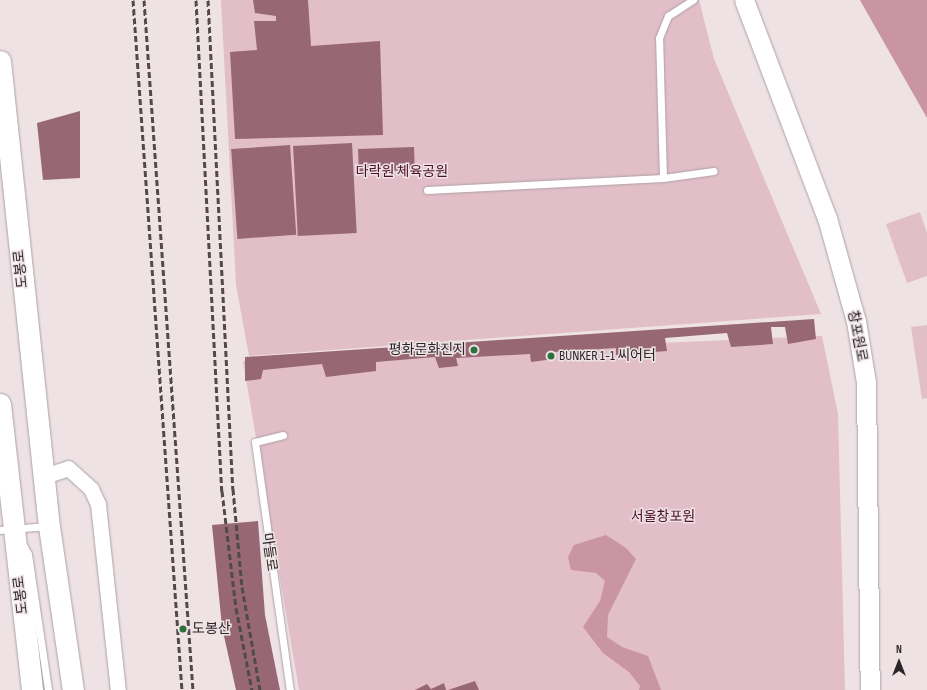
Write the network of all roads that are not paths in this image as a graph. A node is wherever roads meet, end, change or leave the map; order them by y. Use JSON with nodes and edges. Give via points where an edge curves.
{"nodes":[{"id":1,"x":693,"y":0,"type":"edge"},
{"id":2,"x":744,"y":0,"type":"edge"},
{"id":3,"x":0,"y":61,"type":"edge"},
{"id":4,"x":714,"y":171,"type":"dead end"},
{"id":5,"x":663,"y":178,"type":"junction"},
{"id":6,"x":427,"y":190,"type":"dead end"},
{"id":7,"x":1,"y":414,"type":"edge"},
{"id":8,"x":283,"y":435,"type":"dead end"},
{"id":9,"x":44,"y":476,"type":"junction"},
{"id":10,"x":48,"y":526,"type":"junction"},
{"id":11,"x":6,"y":529,"type":"edge"},
{"id":12,"x":43,"y":555,"type":"dead end"},
{"id":13,"x":35,"y":688,"type":"edge"},
{"id":14,"x":73,"y":690,"type":"edge"},
{"id":15,"x":118,"y":690,"type":"edge"},
{"id":16,"x":290,"y":690,"type":"edge"},
{"id":17,"x":870,"y":690,"type":"edge"}],
"edges":[{"from":1,"to":5,"type":"lane","via":[[668,16],[659,38]]},
{"from":2,"to":17,"type":"street","name":"창포원로","via":[[827,218],[856,321],[866,382]]},
{"from":3,"to":9,"type":"main road","name":"도봉로"},
{"from":4,"to":5,"type":"lane"},
{"from":5,"to":6,"type":"lane"},
{"from":7,"to":11,"type":"main road","name":"도봉로"},
{"from":8,"to":16,"type":"lane","name":"마들로","via":[[255,442]]},
{"from":9,"to":10,"type":"main road","name":"도봉로"},
{"from":9,"to":15,"type":"street","via":[[68,468],[91,489],[98,504]]},
{"from":10,"to":11,"type":"lane"},
{"from":10,"to":12,"type":"lane"},
{"from":10,"to":14,"type":"main road","name":"도봉로"},
{"from":11,"to":13,"type":"main road","name":"도봉로"}]}
